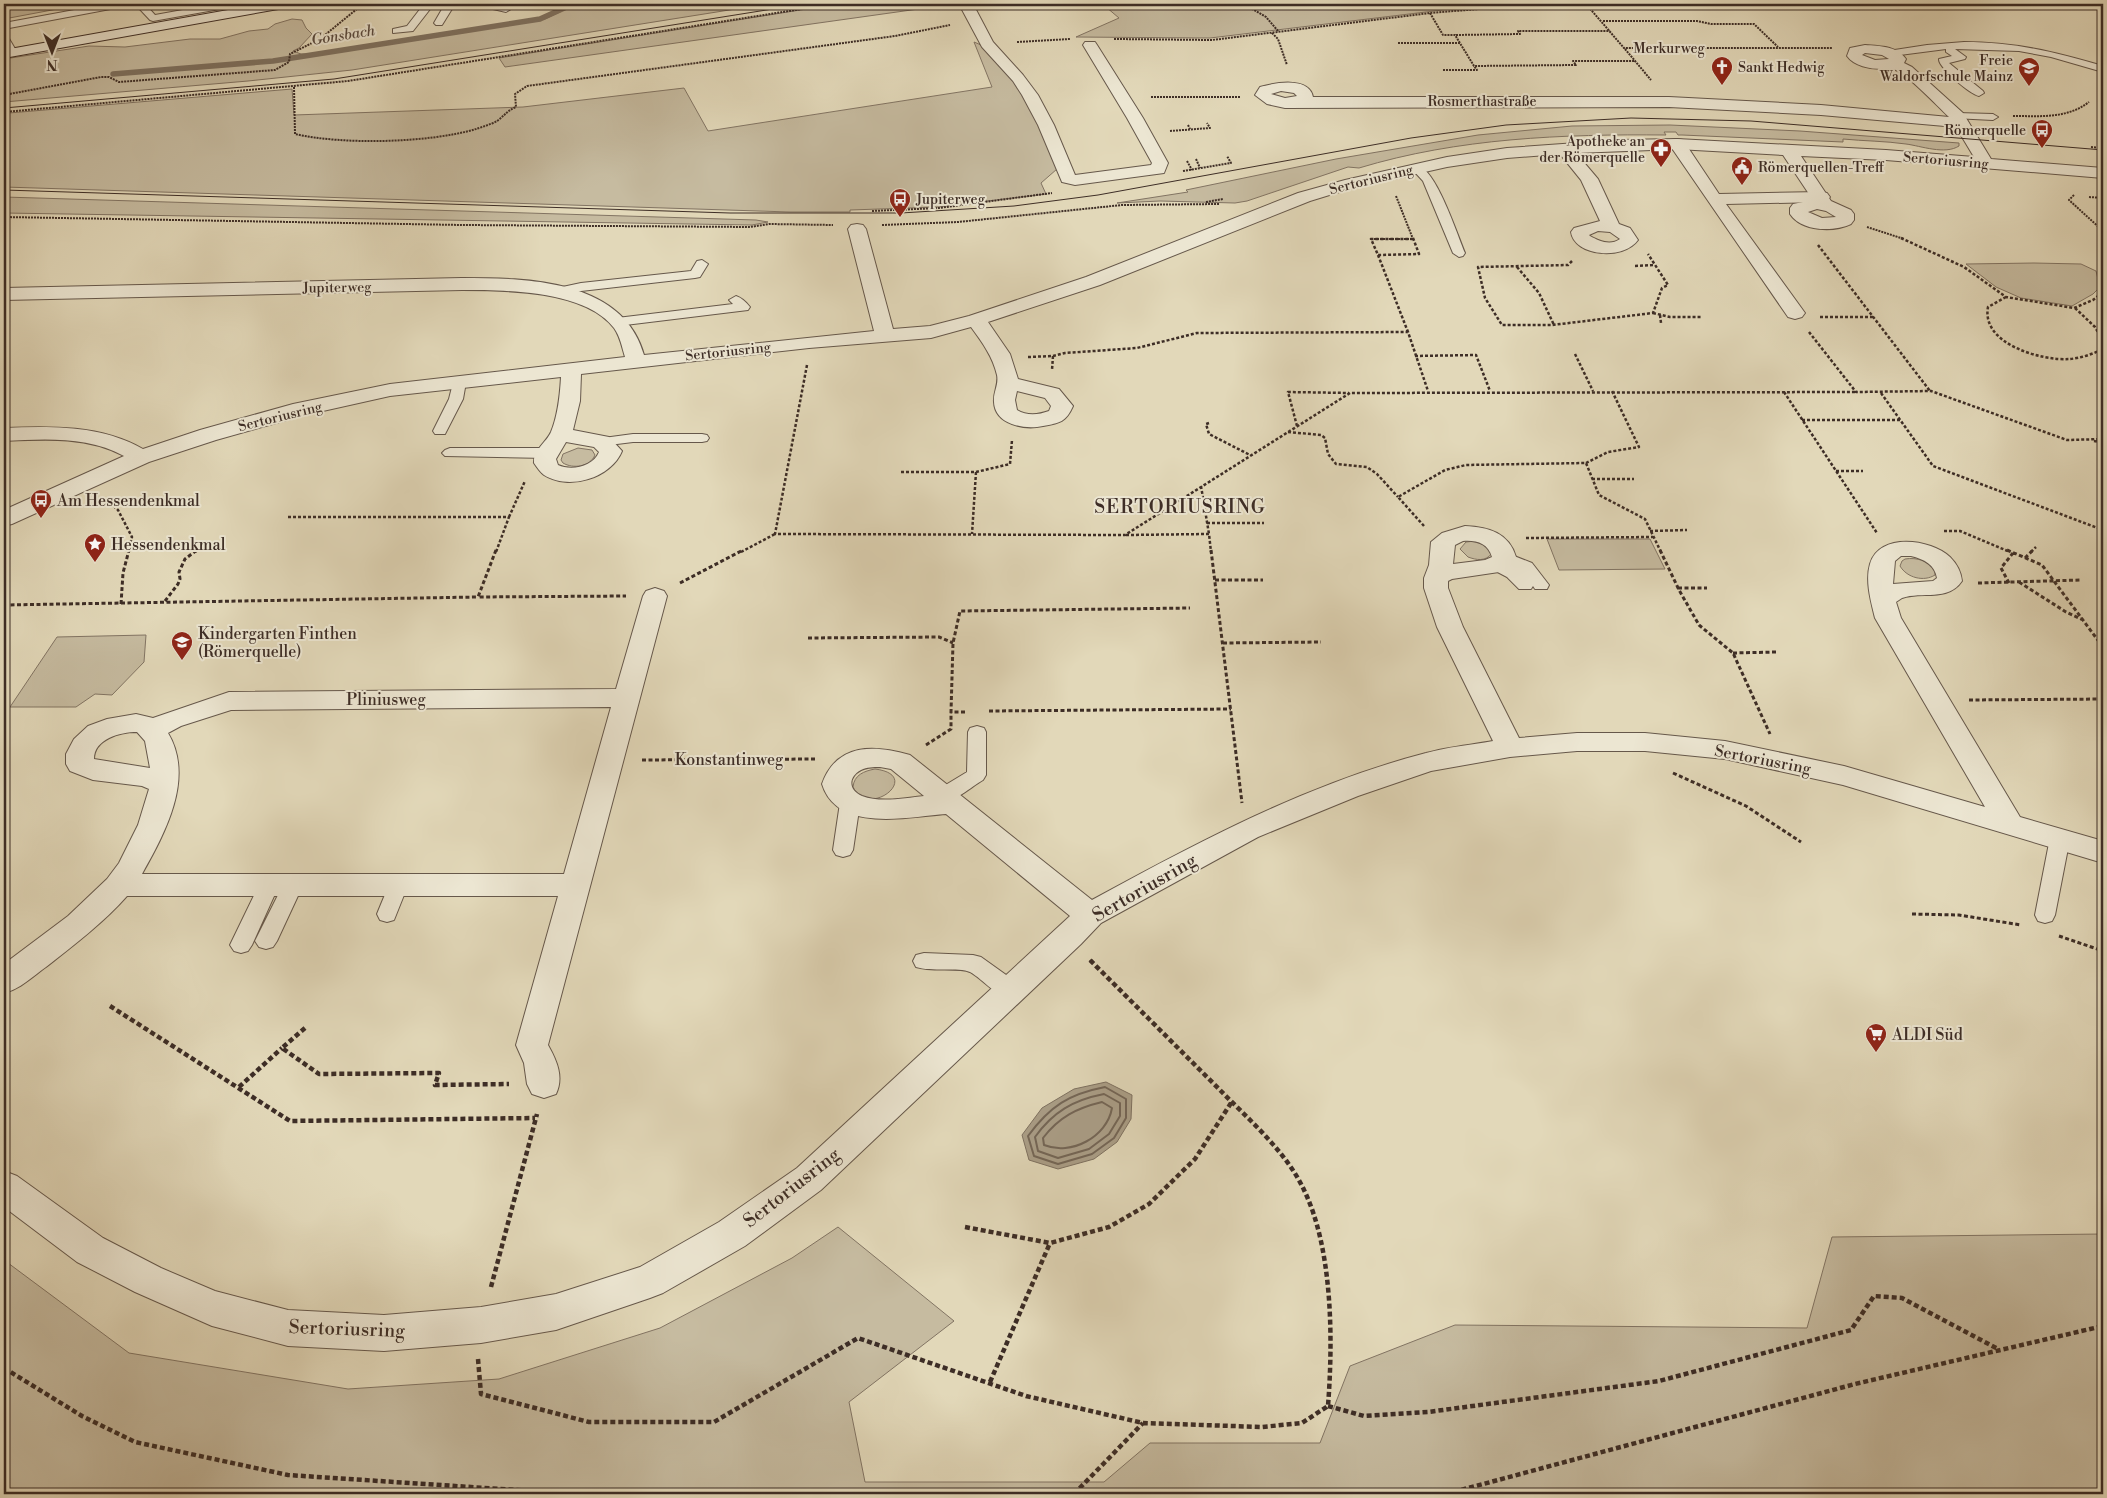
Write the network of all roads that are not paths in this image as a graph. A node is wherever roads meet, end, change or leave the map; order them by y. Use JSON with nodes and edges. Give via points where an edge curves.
{"nodes":[{"id":1,"x":122,"y":4,"type":"edge"},
{"id":2,"x":140,"y":4,"type":"edge"},
{"id":3,"x":231,"y":4,"type":"edge"},
{"id":4,"x":284,"y":4,"type":"edge"},
{"id":5,"x":429,"y":4,"type":"edge"},
{"id":6,"x":450,"y":4,"type":"edge"},
{"id":7,"x":966,"y":4,"type":"edge"},
{"id":8,"x":439,"y":23,"type":"dead end"},
{"id":9,"x":4,"y":26,"type":"edge"},
{"id":10,"x":396,"y":31,"type":"dead end"},
{"id":11,"x":4,"y":39,"type":"edge"},
{"id":12,"x":1090,"y":45,"type":"dead end"},
{"id":13,"x":1945,"y":47,"type":"junction"},
{"id":14,"x":1855,"y":51,"type":"road end"},
{"id":15,"x":8,"y":53,"type":"edge"},
{"id":16,"x":1892,"y":58,"type":"junction"},
{"id":17,"x":2103,"y":69,"type":"edge"},
{"id":18,"x":1979,"y":93,"type":"dead end"},
{"id":19,"x":1295,"y":94,"type":"road end"},
{"id":20,"x":1993,"y":117,"type":"road end"},
{"id":21,"x":1959,"y":119,"type":"junction"},
{"id":22,"x":1677,"y":144,"type":"junction"},
{"id":23,"x":1564,"y":149,"type":"junction"},
{"id":24,"x":1788,"y":149,"type":"junction"},
{"id":25,"x":1986,"y":164,"type":"junction"},
{"id":26,"x":1417,"y":168,"type":"junction"},
{"id":27,"x":2103,"y":173,"type":"edge"},
{"id":28,"x":1714,"y":199,"type":"junction"},
{"id":29,"x":1823,"y":201,"type":"junction"},
{"id":30,"x":866,"y":227,"type":"road end"},
{"id":31,"x":1592,"y":245,"type":"road end"},
{"id":32,"x":1458,"y":253,"type":"dead end"},
{"id":33,"x":702,"y":264,"type":"dead end"},
{"id":34,"x":558,"y":292,"type":"junction"},
{"id":35,"x":4,"y":294,"type":"edge"},
{"id":36,"x":736,"y":300,"type":"dead end"},
{"id":37,"x":1796,"y":315,"type":"road end"},
{"id":38,"x":976,"y":320,"type":"junction"},
{"id":39,"x":618,"y":322,"type":"junction"},
{"id":40,"x":886,"y":337,"type":"junction"},
{"id":41,"x":636,"y":361,"type":"junction"},
{"id":42,"x":571,"y":369,"type":"junction"},
{"id":43,"x":459,"y":382,"type":"junction"},
{"id":44,"x":1008,"y":383,"type":"junction"},
{"id":45,"x":440,"y":431,"type":"dead end"},
{"id":46,"x":4,"y":434,"type":"edge"},
{"id":47,"x":561,"y":434,"type":"junction"},
{"id":48,"x":702,"y":438,"type":"dead end"},
{"id":49,"x":601,"y":442,"type":"junction"},
{"id":50,"x":450,"y":453,"type":"dead end"},
{"id":51,"x":142,"y":457,"type":"junction"},
{"id":52,"x":547,"y":458,"type":"junction"},
{"id":53,"x":4,"y":519,"type":"edge"},
{"id":54,"x":1507,"y":553,"type":"junction"},
{"id":55,"x":1436,"y":578,"type":"junction"},
{"id":56,"x":1533,"y":585,"type":"dead end"},
{"id":57,"x":655,"y":596,"type":"road end"},
{"id":58,"x":1883,"y":599,"type":"junction"},
{"id":59,"x":626,"y":698,"type":"junction"},
{"id":60,"x":152,"y":730,"type":"junction"},
{"id":61,"x":977,"y":732,"type":"dead end"},
{"id":62,"x":1510,"y":748,"type":"junction"},
{"id":63,"x":165,"y":786,"type":"junction"},
{"id":64,"x":946,"y":800,"type":"junction"},
{"id":65,"x":850,"y":803,"type":"junction"},
{"id":66,"x":2009,"y":823,"type":"junction"},
{"id":67,"x":2060,"y":838,"type":"junction"},
{"id":68,"x":843,"y":850,"type":"dead end"},
{"id":69,"x":2103,"y":852,"type":"edge"},
{"id":70,"x":120,"y":885,"type":"junction"},
{"id":71,"x":281,"y":885,"type":"junction"},
{"id":72,"x":398,"y":885,"type":"junction"},
{"id":73,"x":575,"y":885,"type":"junction"},
{"id":74,"x":387,"y":914,"type":"dead end"},
{"id":75,"x":2045,"y":915,"type":"dead end"},
{"id":76,"x":1080,"y":926,"type":"junction"},
{"id":77,"x":266,"y":941,"type":"dead end"},
{"id":78,"x":241,"y":945,"type":"dead end"},
{"id":79,"x":924,"y":961,"type":"dead end"},
{"id":80,"x":4,"y":981,"type":"edge"},
{"id":81,"x":1012,"y":991,"type":"junction"},
{"id":82,"x":544,"y":1084,"type":"road end"},
{"id":83,"x":4,"y":1187,"type":"edge"}],
"edges":[{"from":1,"to":9,"type":"lane"},
{"from":2,"to":3,"type":"lane","via":[[153,18]]},
{"from":4,"to":15,"type":"street"},
{"from":5,"to":10,"type":"lane","via":[[410,29]]},
{"from":6,"to":8,"type":"lane"},
{"from":7,"to":12,"type":"street","via":[[987,44],[1030,95],[1068,178],[1076,180],[1158,169],[1160,163],[1144,133]]},
{"from":11,"to":15,"type":"lane"},
{"from":13,"to":16,"type":"lane","via":[[1912,49]]},
{"from":13,"to":17,"type":"lane","via":[[2038,51]]},
{"from":13,"to":18,"type":"lane","via":[[1961,58],[1943,61]]},
{"from":14,"to":16,"type":"street","via":[[1854,56],[1875,64]]},
{"from":16,"to":21,"type":"street"},
{"from":19,"to":21,"type":"street","name":"Rosmerthastraße","via":[[1669,102]]},
{"from":20,"to":21,"type":"lane"},
{"from":21,"to":25,"type":"street"},
{"from":22,"to":23,"type":"street","name":"Sertoriusring"},
{"from":22,"to":24,"type":"street","name":"Sertoriusring"},
{"from":22,"to":28,"type":"street"},
{"from":23,"to":26,"type":"street","name":"Sertoriusring","via":[[1506,153]]},
{"from":23,"to":31,"type":"street","via":[[1589,179],[1618,230],[1596,226],[1580,232],[1582,238]]},
{"from":24,"to":25,"type":"street","name":"Sertoriusring"},
{"from":24,"to":29,"type":"street"},
{"from":25,"to":27,"type":"street","name":"Sertoriusring"},
{"from":26,"to":32,"type":"lane","via":[[1428,180]]},
{"from":26,"to":38,"type":"street","name":"Sertoriusring","via":[[1304,197],[1092,281]]},
{"from":28,"to":29,"type":"street"},
{"from":28,"to":37,"type":"street"},
{"from":29,"to":29,"type":"street","via":[[1799,208],[1799,214],[1831,224],[1845,220],[1842,211]]},
{"from":30,"to":40,"type":"street"},
{"from":33,"to":34,"type":"lane","via":[[695,274]]},
{"from":34,"to":35,"type":"street","name":"Jupiterweg","via":[[488,286]]},
{"from":34,"to":39,"type":"street","name":"Jupiterweg","via":[[586,301]]},
{"from":36,"to":39,"type":"lane","via":[[743,307]]},
{"from":38,"to":40,"type":"street","name":"Sertoriusring","via":[[931,332]]},
{"from":38,"to":44,"type":"street","via":[[1002,359]]},
{"from":39,"to":41,"type":"street","name":"Jupiterweg","via":[[629,335]]},
{"from":40,"to":41,"type":"street","name":"Sertoriusring"},
{"from":41,"to":42,"type":"street","name":"Sertoriusring"},
{"from":42,"to":43,"type":"street","name":"Sertoriusring"},
{"from":42,"to":47,"type":"street","via":[[571,398]]},
{"from":43,"to":45,"type":"lane","via":[[456,399]]},
{"from":43,"to":51,"type":"street","name":"Sertoriusring","via":[[390,390],[301,410]]},
{"from":44,"to":44,"type":"street","via":[[1004,401],[1007,411],[1015,418],[1026,421],[1058,415],[1062,406],[1052,394]]},
{"from":46,"to":51,"type":"street","via":[[84,436],[113,443]]},
{"from":47,"to":49,"type":"street"},
{"from":47,"to":52,"type":"street"},
{"from":48,"to":49,"type":"lane","via":[[633,438]]},
{"from":49,"to":52,"type":"street","via":[[611,451],[606,463],[578,474],[550,469]]},
{"from":50,"to":52,"type":"lane"},
{"from":51,"to":53,"type":"street","name":"Sertoriusring"},
{"from":54,"to":55,"type":"street","via":[[1490,568],[1446,572]]},
{"from":54,"to":55,"type":"street","via":[[1495,541],[1474,533],[1454,536],[1443,542]]},
{"from":54,"to":56,"type":"lane","via":[[1513,573]]},
{"from":55,"to":62,"type":"street","via":[[1436,588],[1450,627]]},
{"from":57,"to":59,"type":"street"},
{"from":58,"to":58,"type":"street","via":[[1898,590],[1944,586],[1950,581],[1951,573],[1947,566],[1929,554],[1902,549],[1889,542],[1882,565]]},
{"from":58,"to":66,"type":"street","via":[[1888,618]]},
{"from":59,"to":60,"type":"street","name":"Pliniusweg","via":[[229,701],[171,720]]},
{"from":59,"to":73,"type":"street"},
{"from":60,"to":63,"type":"street","via":[[163,756]]},
{"from":60,"to":63,"type":"street","via":[[144,724],[129,723],[95,734],[84,744],[79,754],[80,764],[93,770],[147,777]]},
{"from":61,"to":64,"type":"lane","via":[[976,774]]},
{"from":62,"to":66,"type":"street","name":"Sertoriusring","via":[[1577,742],[1645,742],[1725,750],[1844,776]]},
{"from":62,"to":76,"type":"street","name":"Sertoriusring","via":[[1428,762],[1348,789],[1248,830],[1173,869]]},
{"from":63,"to":70,"type":"street","via":[[157,816]]},
{"from":64,"to":65,"type":"street","via":[[869,808]]},
{"from":64,"to":65,"type":"street","via":[[900,762],[876,756],[848,764],[838,774],[836,786],[839,795]]},
{"from":64,"to":76,"type":"street"},
{"from":65,"to":68,"type":"lane"},
{"from":66,"to":67,"type":"street","name":"Sertoriusring"},
{"from":67,"to":69,"type":"street","name":"Sertoriusring"},
{"from":67,"to":75,"type":"lane"},
{"from":70,"to":71,"type":"street"},
{"from":70,"to":80,"type":"street","via":[[88,917]]},
{"from":71,"to":72,"type":"street"},
{"from":71,"to":77,"type":"lane"},
{"from":71,"to":78,"type":"lane"},
{"from":72,"to":73,"type":"street"},
{"from":72,"to":74,"type":"lane"},
{"from":73,"to":82,"type":"street","via":[[532,1045],[541,1062]]},
{"from":76,"to":81,"type":"street","name":"Sertoriusring"},
{"from":79,"to":81,"type":"lane","via":[[973,963]]},
{"from":81,"to":83,"type":"street","name":"Sertoriusring","via":[[808,1179],[732,1234],[650,1281],[556,1312],[481,1325],[384,1333],[288,1328],[212,1308],[148,1280],[90,1250]]}]}
